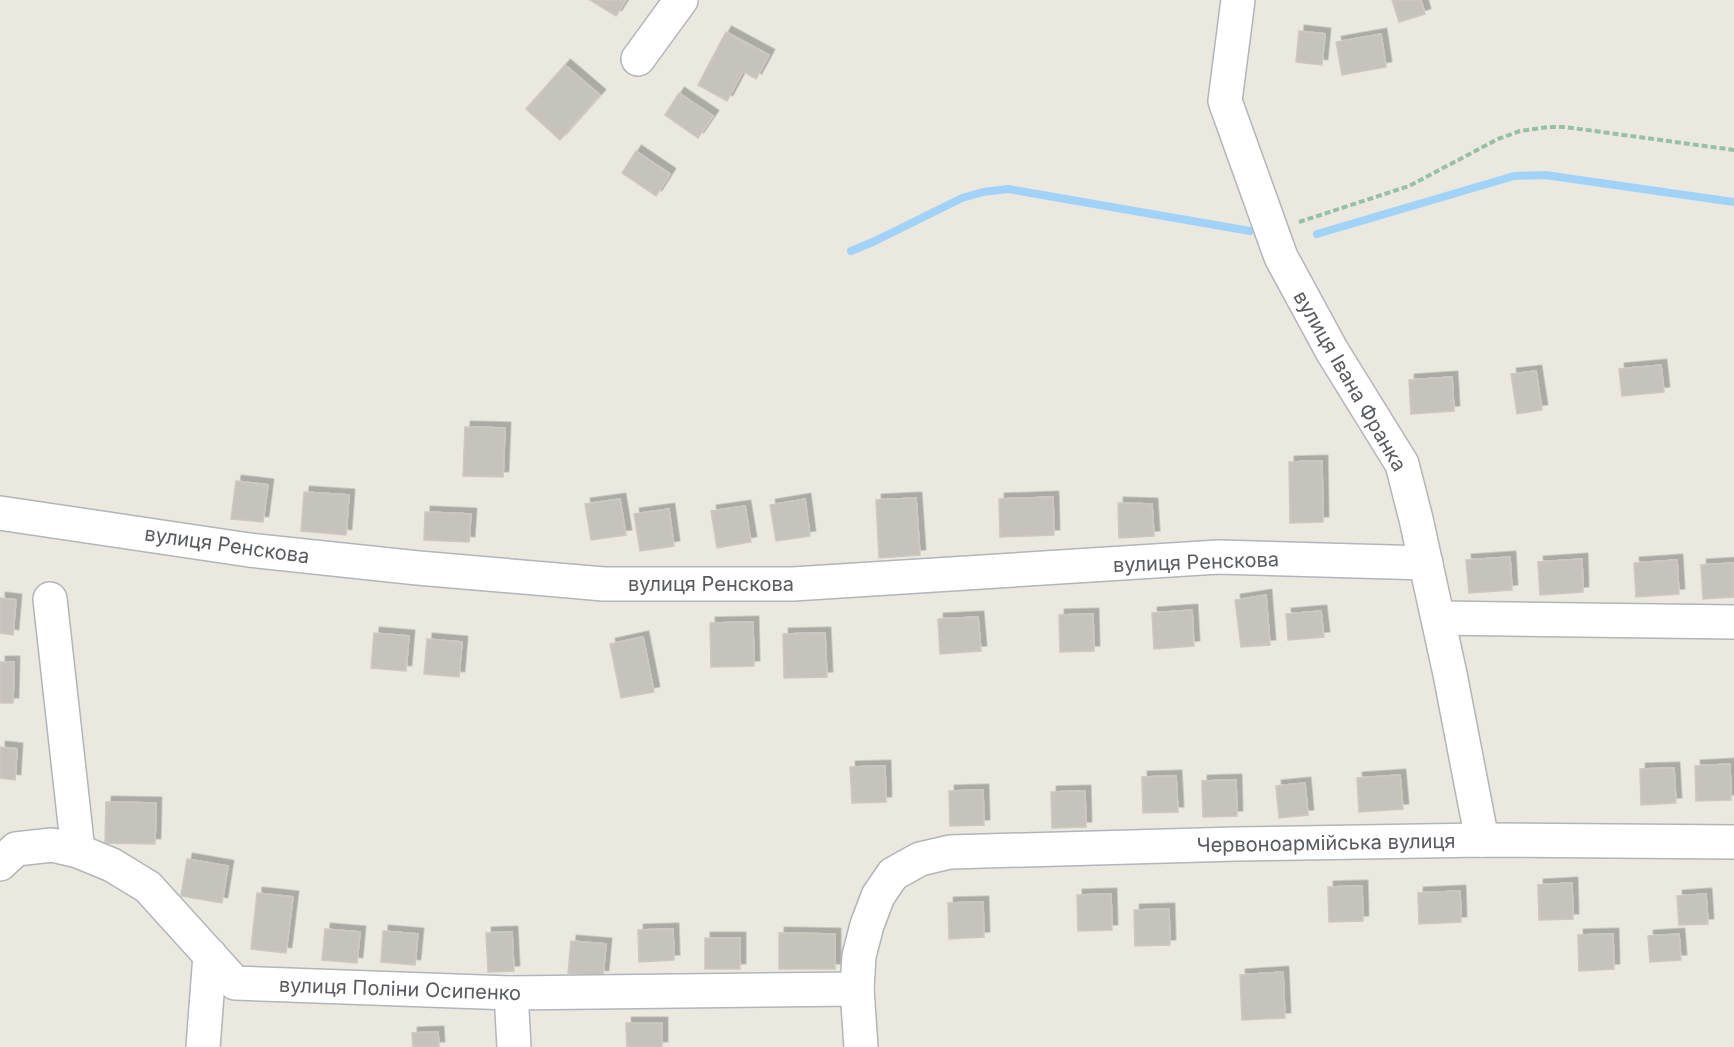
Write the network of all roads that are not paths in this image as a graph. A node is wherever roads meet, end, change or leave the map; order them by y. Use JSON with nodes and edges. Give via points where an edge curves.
{"nodes":[{"id":1,"x":681,"y":0,"type":"edge"},
{"id":2,"x":1238,"y":0,"type":"edge"},
{"id":3,"x":638,"y":59,"type":"dead end"},
{"id":4,"x":0,"y":513,"type":"edge"},
{"id":5,"x":1426,"y":563,"type":"junction"},
{"id":6,"x":50,"y":599,"type":"dead end"},
{"id":7,"x":1438,"y":618,"type":"junction"},
{"id":8,"x":1734,"y":622,"type":"edge"},
{"id":9,"x":1482,"y":840,"type":"junction"},
{"id":10,"x":1734,"y":842,"type":"edge"},
{"id":11,"x":78,"y":851,"type":"junction"},
{"id":12,"x":0,"y":864,"type":"edge"},
{"id":13,"x":210,"y":955,"type":"junction"},
{"id":14,"x":857,"y":989,"type":"junction"},
{"id":15,"x":511,"y":993,"type":"junction"},
{"id":16,"x":203,"y":1047,"type":"edge"},
{"id":17,"x":514,"y":1047,"type":"edge"},
{"id":18,"x":861,"y":1047,"type":"edge"}],
"edges":[{"from":1,"to":3,"type":"street"},
{"from":2,"to":5,"type":"street","name":"вулиця Івана Франка","via":[[1226,101],[1281,257],[1326,340],[1402,464]]},
{"from":4,"to":5,"type":"street","name":"вулиця Ренскова","via":[[261,551],[604,584],[793,584],[1218,557]]},
{"from":5,"to":7,"type":"street","name":"вулиця Івана Франка"},
{"from":6,"to":11,"type":"street"},
{"from":7,"to":8,"type":"street"},
{"from":7,"to":9,"type":"street","name":"вулиця Івана Франка"},
{"from":9,"to":10,"type":"street","name":"Червоноармійська вулиця"},
{"from":9,"to":14,"type":"street","name":"Червоноармійська вулиця","via":[[950,852],[920,859],[893,874],[878,896],[859,956]]},
{"from":11,"to":12,"type":"street","name":"вулиця Поліни Осипенко","via":[[52,845],[16,849]]},
{"from":11,"to":13,"type":"street","name":"вулиця Поліни Осипенко","via":[[112,865],[148,887]]},
{"from":13,"to":15,"type":"street","name":"вулиця Поліни Осипенко","via":[[235,983]]},
{"from":13,"to":16,"type":"street"},
{"from":14,"to":15,"type":"street","name":"вулиця Поліни Осипенко"},
{"from":14,"to":18,"type":"street","name":"Червоноармійська вулиця"},
{"from":15,"to":17,"type":"street"}]}
